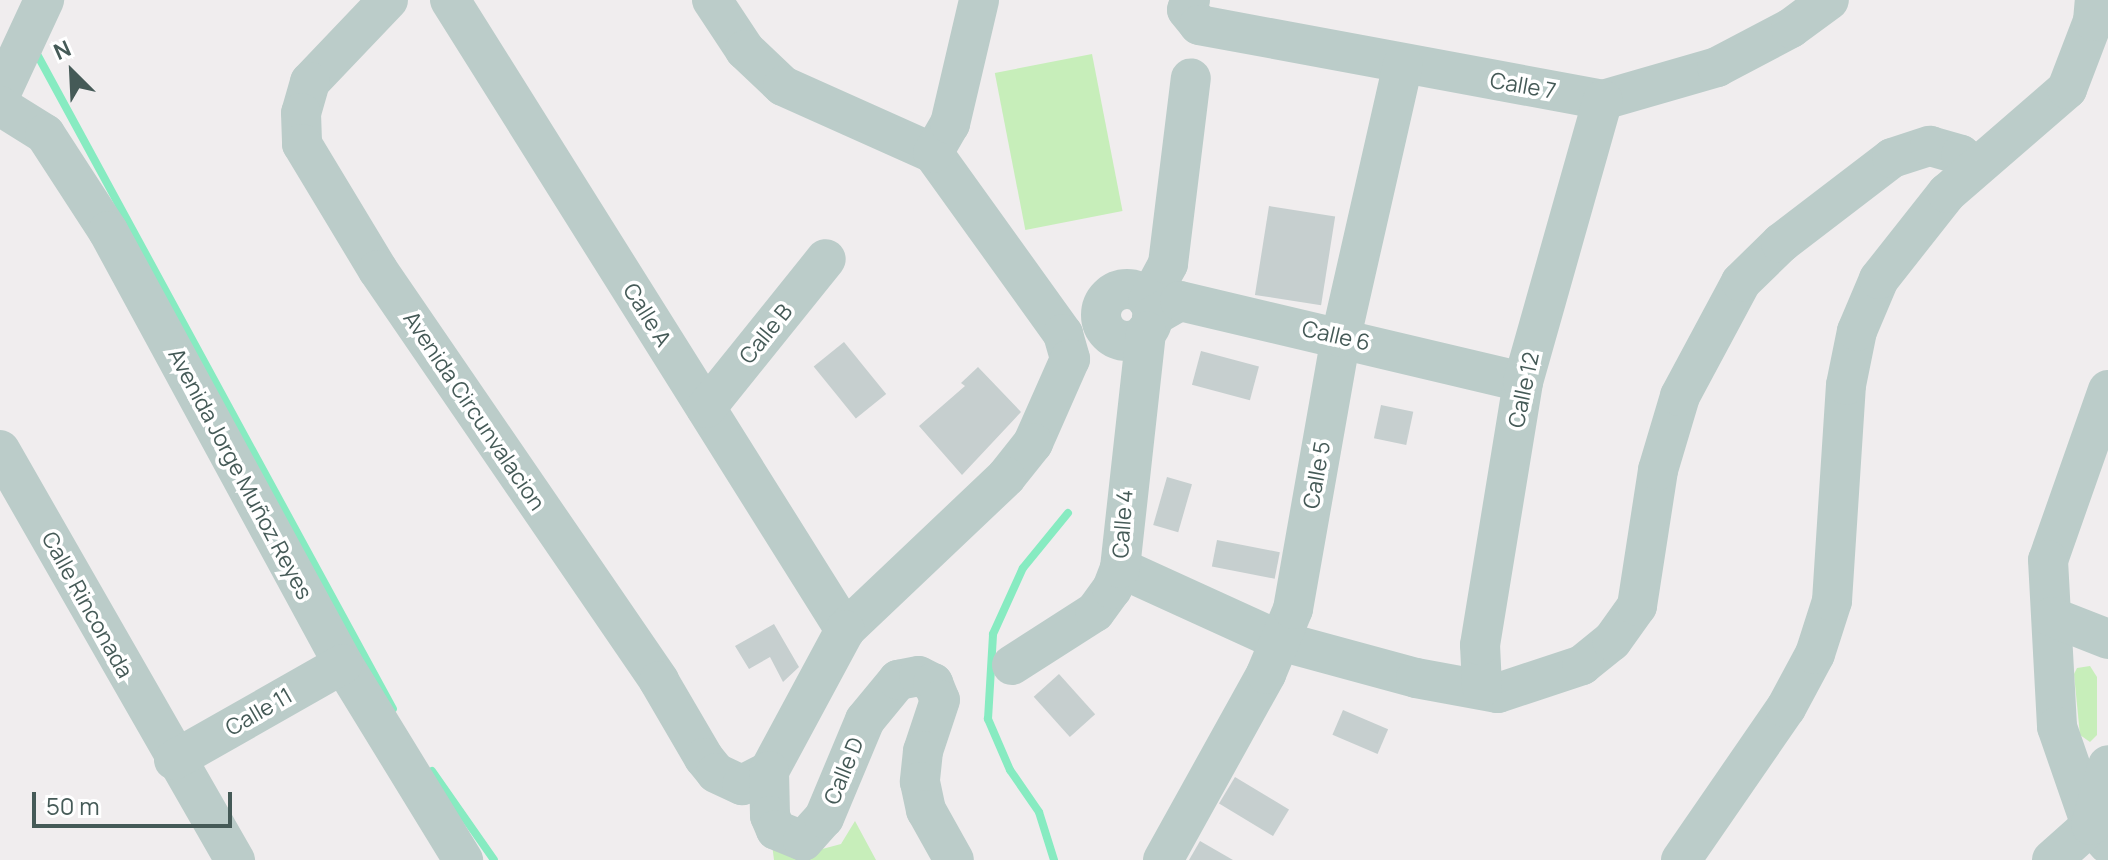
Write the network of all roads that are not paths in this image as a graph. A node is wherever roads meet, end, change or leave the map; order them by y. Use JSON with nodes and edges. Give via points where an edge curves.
{"nodes":[{"id":1,"x":44,"y":0,"type":"edge"},
{"id":2,"x":388,"y":0,"type":"edge"},
{"id":3,"x":450,"y":0,"type":"edge"},
{"id":4,"x":712,"y":0,"type":"edge"},
{"id":5,"x":979,"y":0,"type":"edge"},
{"id":6,"x":1829,"y":0,"type":"edge"},
{"id":7,"x":2095,"y":0,"type":"edge"},
{"id":8,"x":1194,"y":12,"type":"edge"},
{"id":9,"x":1403,"y":65,"type":"junction"},
{"id":10,"x":1191,"y":78,"type":"dead end"},
{"id":11,"x":0,"y":95,"type":"edge"},
{"id":12,"x":1603,"y":100,"type":"junction"},
{"id":13,"x":0,"y":106,"type":"edge"},
{"id":14,"x":933,"y":153,"type":"junction"},
{"id":15,"x":1973,"y":168,"type":"junction"},
{"id":16,"x":826,"y":259,"type":"dead end"},
{"id":17,"x":1149,"y":316,"type":"junction"},
{"id":18,"x":1063,"y":334,"type":"junction"},
{"id":19,"x":1341,"y":337,"type":"junction"},
{"id":20,"x":1523,"y":382,"type":"junction"},
{"id":21,"x":2108,"y":390,"type":"edge"},
{"id":22,"x":706,"y":408,"type":"junction"},
{"id":23,"x":0,"y":450,"type":"edge"},
{"id":24,"x":1120,"y":568,"type":"junction"},
{"id":25,"x":2052,"y":617,"type":"junction"},
{"id":26,"x":845,"y":630,"type":"junction"},
{"id":27,"x":2108,"y":639,"type":"edge"},
{"id":28,"x":1280,"y":641,"type":"junction"},
{"id":29,"x":343,"y":664,"type":"junction"},
{"id":30,"x":1012,"y":665,"type":"dead end"},
{"id":31,"x":1482,"y":687,"type":"junction"},
{"id":32,"x":174,"y":760,"type":"junction"},
{"id":33,"x":2108,"y":765,"type":"edge"},
{"id":34,"x":769,"y":771,"type":"junction"},
{"id":35,"x":2099,"y":834,"type":"edge"},
{"id":36,"x":235,"y":860,"type":"edge"},
{"id":37,"x":463,"y":860,"type":"edge"},
{"id":38,"x":954,"y":860,"type":"edge"},
{"id":39,"x":1163,"y":860,"type":"edge"},
{"id":40,"x":1681,"y":860,"type":"edge"},
{"id":41,"x":2052,"y":860,"type":"edge"}],
"edges":[{"from":1,"to":11,"type":"street"},
{"from":2,"to":34,"type":"street","name":"Avenida Circunvalacion","via":[[310,82],[301,113],[302,144],[378,270],[659,681],[704,758],[716,773],[742,785]]},
{"from":3,"to":22,"type":"street","name":"Calle A"},
{"from":4,"to":14,"type":"street","via":[[745,50],[783,86]]},
{"from":5,"to":14,"type":"street","via":[[950,124]]},
{"from":6,"to":12,"type":"street","name":"Calle 7","via":[[1791,28],[1717,67]]},
{"from":7,"to":15,"type":"street","via":[[2093,21],[2067,89]]},
{"from":8,"to":9,"type":"street","name":"Calle 7"},
{"from":9,"to":12,"type":"street","name":"Calle 7"},
{"from":9,"to":19,"type":"street","name":"Calle 5"},
{"from":10,"to":17,"type":"street","name":"Calle 4","via":[[1168,264]]},
{"from":12,"to":20,"type":"street","name":"Calle 12"},
{"from":13,"to":29,"type":"street","name":"Avenida Jorge Muñoz Reyes","via":[[45,134],[108,231]]},
{"from":14,"to":18,"type":"street"},
{"from":15,"to":31,"type":"street","via":[[1961,155],[1930,146],[1892,158],[1781,243],[1741,282],[1680,396],[1658,470],[1637,606],[1612,641],[1582,665],[1498,693]]},
{"from":15,"to":40,"type":"street","via":[[1879,279],[1857,331],[1846,385],[1832,601],[1815,654],[1786,708]]},
{"from":16,"to":22,"type":"street","name":"Calle B"},
{"from":17,"to":18,"type":"street","name":"Calle 6","via":[[1133,340],[1116,339],[1101,321]]},
{"from":17,"to":19,"type":"street","name":"Calle 6","via":[[1180,301]]},
{"from":17,"to":24,"type":"street","name":"Calle 4"},
{"from":18,"to":26,"type":"street","via":[[1070,359],[1033,443],[1006,477]]},
{"from":19,"to":20,"type":"street","name":"Calle 6"},
{"from":19,"to":28,"type":"street","name":"Calle 5","via":[[1293,609]]},
{"from":20,"to":31,"type":"street","name":"Calle 12","via":[[1480,645]]},
{"from":21,"to":25,"type":"street","via":[[2048,560]]},
{"from":22,"to":26,"type":"street","name":"Calle A"},
{"from":23,"to":32,"type":"street","name":"Calle Rinconada"},
{"from":24,"to":28,"type":"street"},
{"from":24,"to":30,"type":"street","name":"Calle 4","via":[[1095,612]]},
{"from":25,"to":27,"type":"street"},
{"from":25,"to":35,"type":"street","via":[[2057,727]]},
{"from":26,"to":34,"type":"street","name":"Calle D"},
{"from":28,"to":31,"type":"street","via":[[1416,678]]},
{"from":28,"to":39,"type":"street","name":"Calle 5"},
{"from":29,"to":32,"type":"street","name":"Calle 11"},
{"from":29,"to":37,"type":"street","name":"Avenida Jorge Muñoz Reyes"},
{"from":32,"to":36,"type":"street","name":"Calle Rinconada"},
{"from":33,"to":35,"type":"street"},
{"from":34,"to":38,"type":"street","name":"Calle D","via":[[770,816],[776,830],[803,841],[824,818],[865,720],[898,680],[919,676],[933,683],[940,700],[923,751],[920,782],[926,810]]},
{"from":35,"to":41,"type":"street"}]}
